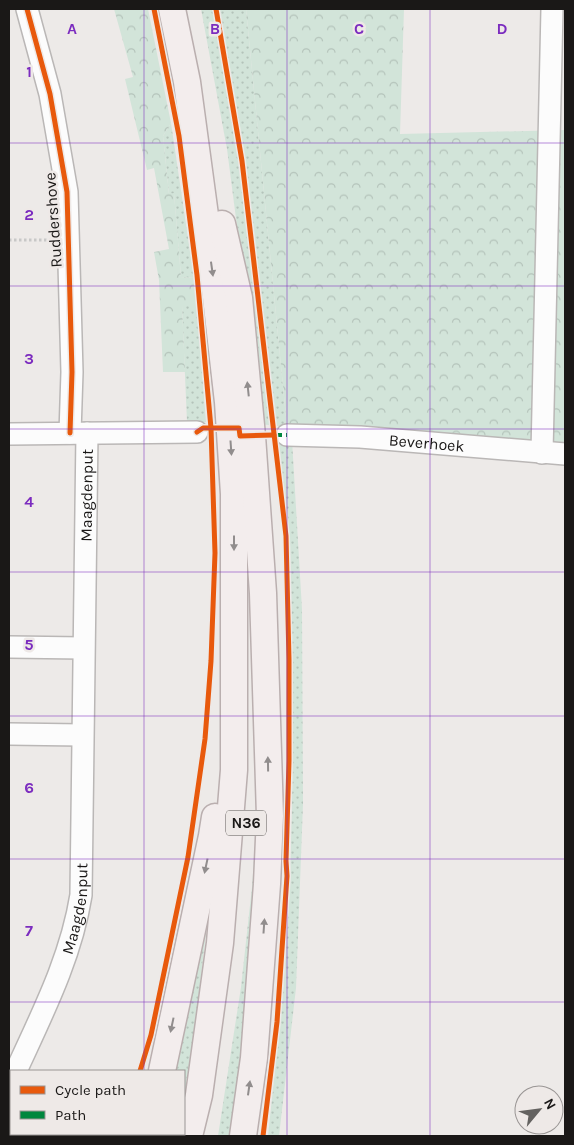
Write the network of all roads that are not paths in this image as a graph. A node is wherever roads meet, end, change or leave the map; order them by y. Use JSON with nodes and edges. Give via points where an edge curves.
{"nodes":[{"id":1,"x":27,"y":9,"type":"edge"},
{"id":2,"x":172,"y":9,"type":"edge"},
{"id":3,"x":552,"y":9,"type":"edge"},
{"id":4,"x":187,"y":82,"type":"junction"},
{"id":5,"x":197,"y":432,"type":"dead end"},
{"id":6,"x":78,"y":433,"type":"junction"},
{"id":7,"x":9,"y":434,"type":"edge"},
{"id":8,"x":287,"y":435,"type":"dead end"},
{"id":9,"x":542,"y":453,"type":"junction"},
{"id":10,"x":565,"y":454,"type":"edge"},
{"id":11,"x":256,"y":508,"type":"junction"},
{"id":12,"x":9,"y":647,"type":"edge"},
{"id":13,"x":83,"y":648,"type":"junction"},
{"id":14,"x":234,"y":662,"type":"junction"},
{"id":15,"x":9,"y":734,"type":"edge"},
{"id":16,"x":82,"y":735,"type":"junction"},
{"id":17,"x":16,"y":1070,"type":"edge"},
{"id":18,"x":162,"y":1070,"type":"edge"},
{"id":19,"x":189,"y":1136,"type":"edge"},
{"id":20,"x":207,"y":1136,"type":"edge"},
{"id":21,"x":242,"y":1136,"type":"edge"}],
"edges":[{"from":1,"to":6,"type":"street","name":"Ruddershove","via":[[50,94],[67,192],[72,372]]},
{"from":2,"to":4,"type":"main road","number":"N36"},
{"from":3,"to":9,"type":"street"},
{"from":11,"to":4,"type":"main road","number":"N36","one_way":true,"via":[[239,298]]},
{"from":4,"to":14,"type":"main road","number":"N36","one_way":true,"via":[[228,402],[234,494]]},
{"from":5,"to":6,"type":"street"},
{"from":6,"to":7,"type":"street"},
{"from":6,"to":13,"type":"street","name":"Maagdenput"},
{"from":8,"to":9,"type":"street","name":"Beverhoek","via":[[378,438]]},
{"from":9,"to":10,"type":"street","name":"Beverhoek"},
{"from":11,"to":20,"type":"main road","number":"N36","via":[[253,692],[247,807],[236,947]]},
{"from":21,"to":11,"type":"main road","one_way":true,"via":[[254,1058],[270,816],[263,593]]},
{"from":12,"to":13,"type":"street"},
{"from":13,"to":16,"type":"street","name":"Maagdenput"},
{"from":14,"to":18,"type":"main road","one_way":true,"via":[[212,836]]},
{"from":14,"to":19,"type":"main road","number":"N36","via":[[234,770],[220,943],[199,1095]]},
{"from":15,"to":16,"type":"street"},
{"from":16,"to":17,"type":"street","name":"Maagdenput","via":[[81,895],[77,918],[64,964]]}]}
